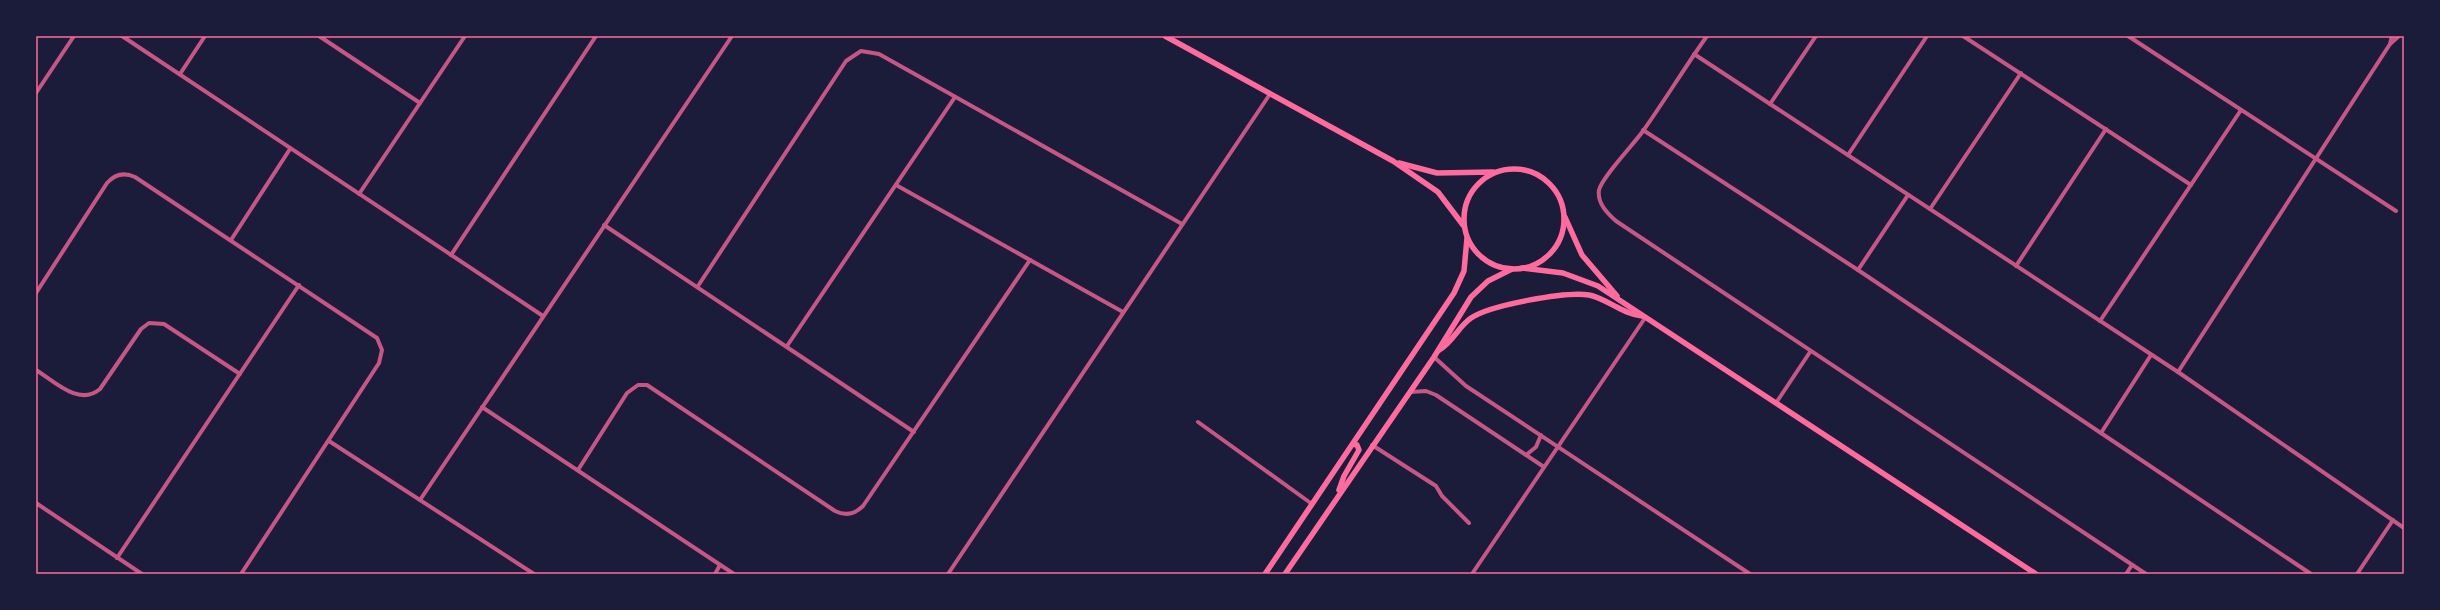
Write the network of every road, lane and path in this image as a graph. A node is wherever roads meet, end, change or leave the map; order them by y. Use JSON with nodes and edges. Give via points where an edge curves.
{"nodes":[{"id":1,"x":74,"y":36,"type":"edge"},
{"id":2,"x":122,"y":36,"type":"edge"},
{"id":3,"x":205,"y":36,"type":"edge"},
{"id":4,"x":319,"y":36,"type":"edge"},
{"id":5,"x":465,"y":36,"type":"edge"},
{"id":6,"x":596,"y":36,"type":"edge"},
{"id":7,"x":732,"y":36,"type":"edge"},
{"id":8,"x":1165,"y":36,"type":"edge"},
{"id":9,"x":1706,"y":36,"type":"edge"},
{"id":10,"x":1816,"y":36,"type":"edge"},
{"id":11,"x":1927,"y":36,"type":"edge"},
{"id":12,"x":1963,"y":36,"type":"edge"},
{"id":13,"x":2128,"y":36,"type":"edge"},
{"id":14,"x":2392,"y":36,"type":"edge"},
{"id":15,"x":2399,"y":36,"type":"edge"},
{"id":16,"x":2390,"y":44,"type":"junction"},
{"id":17,"x":1694,"y":54,"type":"junction"},
{"id":18,"x":180,"y":74,"type":"junction"},
{"id":19,"x":2021,"y":74,"type":"junction"},
{"id":20,"x":36,"y":93,"type":"edge"},
{"id":21,"x":1270,"y":94,"type":"junction"},
{"id":22,"x":955,"y":97,"type":"junction"},
{"id":23,"x":420,"y":103,"type":"junction"},
{"id":24,"x":1770,"y":104,"type":"junction"},
{"id":25,"x":2241,"y":110,"type":"junction"},
{"id":26,"x":2106,"y":129,"type":"junction"},
{"id":27,"x":1643,"y":130,"type":"junction"},
{"id":28,"x":290,"y":149,"type":"junction"},
{"id":29,"x":1848,"y":155,"type":"junction"},
{"id":30,"x":2318,"y":159,"type":"junction"},
{"id":31,"x":1393,"y":161,"type":"junction"},
{"id":32,"x":1496,"y":172,"type":"junction"},
{"id":33,"x":896,"y":185,"type":"junction"},
{"id":34,"x":2191,"y":185,"type":"junction"},
{"id":35,"x":359,"y":194,"type":"junction"},
{"id":36,"x":1908,"y":195,"type":"junction"},
{"id":37,"x":1930,"y":209,"type":"junction"},
{"id":38,"x":2396,"y":211,"type":"dead end"},
{"id":39,"x":1564,"y":213,"type":"junction"},
{"id":40,"x":1182,"y":224,"type":"junction"},
{"id":41,"x":604,"y":225,"type":"junction"},
{"id":42,"x":1464,"y":225,"type":"junction"},
{"id":43,"x":1467,"y":238,"type":"junction"},
{"id":44,"x":231,"y":240,"type":"junction"},
{"id":45,"x":451,"y":255,"type":"junction"},
{"id":46,"x":1030,"y":260,"type":"junction"},
{"id":47,"x":2016,"y":266,"type":"junction"},
{"id":48,"x":1522,"y":268,"type":"junction"},
{"id":49,"x":1512,"y":269,"type":"junction"},
{"id":50,"x":1858,"y":270,"type":"junction"},
{"id":51,"x":299,"y":285,"type":"junction"},
{"id":52,"x":698,"y":286,"type":"junction"},
{"id":53,"x":36,"y":293,"type":"edge"},
{"id":54,"x":1624,"y":303,"type":"junction"},
{"id":55,"x":1123,"y":312,"type":"junction"},
{"id":56,"x":543,"y":316,"type":"junction"},
{"id":57,"x":1645,"y":317,"type":"junction"},
{"id":58,"x":2100,"y":321,"type":"junction"},
{"id":59,"x":787,"y":346,"type":"junction"},
{"id":60,"x":1438,"y":350,"type":"junction"},
{"id":61,"x":1810,"y":352,"type":"junction"},
{"id":62,"x":2152,"y":355,"type":"junction"},
{"id":63,"x":1434,"y":357,"type":"junction"},
{"id":64,"x":36,"y":370,"type":"edge"},
{"id":65,"x":2178,"y":372,"type":"junction"},
{"id":66,"x":240,"y":374,"type":"junction"},
{"id":67,"x":1410,"y":392,"type":"junction"},
{"id":68,"x":1776,"y":403,"type":"junction"},
{"id":69,"x":482,"y":407,"type":"junction"},
{"id":70,"x":1198,"y":422,"type":"dead end"},
{"id":71,"x":914,"y":432,"type":"junction"},
{"id":72,"x":2101,"y":433,"type":"junction"},
{"id":73,"x":1541,"y":435,"type":"junction"},
{"id":74,"x":329,"y":441,"type":"junction"},
{"id":75,"x":1353,"y":444,"type":"junction"},
{"id":76,"x":1372,"y":445,"type":"junction"},
{"id":77,"x":1559,"y":446,"type":"junction"},
{"id":78,"x":1526,"y":455,"type":"junction"},
{"id":79,"x":1544,"y":467,"type":"junction"},
{"id":80,"x":578,"y":470,"type":"junction"},
{"id":81,"x":1337,"y":496,"type":"junction"},
{"id":82,"x":420,"y":500,"type":"junction"},
{"id":83,"x":36,"y":504,"type":"edge"},
{"id":84,"x":1312,"y":504,"type":"junction"},
{"id":85,"x":2393,"y":520,"type":"junction"},
{"id":86,"x":1469,"y":523,"type":"dead end"},
{"id":87,"x":2404,"y":528,"type":"edge"},
{"id":88,"x":117,"y":558,"type":"junction"},
{"id":89,"x":720,"y":565,"type":"junction"},
{"id":90,"x":2132,"y":565,"type":"junction"},
{"id":91,"x":142,"y":574,"type":"edge"},
{"id":92,"x":241,"y":574,"type":"edge"},
{"id":93,"x":534,"y":574,"type":"edge"},
{"id":94,"x":715,"y":574,"type":"edge"},
{"id":95,"x":734,"y":574,"type":"edge"},
{"id":96,"x":948,"y":574,"type":"edge"},
{"id":97,"x":1266,"y":574,"type":"edge"},
{"id":98,"x":1285,"y":574,"type":"edge"},
{"id":99,"x":1472,"y":574,"type":"edge"},
{"id":100,"x":1750,"y":574,"type":"edge"},
{"id":101,"x":2036,"y":574,"type":"edge"},
{"id":102,"x":2126,"y":574,"type":"edge"},
{"id":103,"x":2146,"y":574,"type":"edge"},
{"id":104,"x":2311,"y":574,"type":"edge"},
{"id":105,"x":2357,"y":574,"type":"edge"}],
"edges":[{"from":1,"to":20,"type":"street"},
{"from":2,"to":18,"type":"street"},
{"from":3,"to":18,"type":"street"},
{"from":4,"to":23,"type":"street"},
{"from":5,"to":23,"type":"street"},
{"from":6,"to":45,"type":"street"},
{"from":7,"to":41,"type":"street"},
{"from":8,"to":21,"type":"main road"},
{"from":9,"to":17,"type":"street"},
{"from":10,"to":24,"type":"street"},
{"from":11,"to":29,"type":"street"},
{"from":12,"to":19,"type":"street"},
{"from":13,"to":25,"type":"street"},
{"from":14,"to":16,"type":"street"},
{"from":15,"to":16,"type":"street"},
{"from":16,"to":30,"type":"street"},
{"from":17,"to":24,"type":"street"},
{"from":17,"to":27,"type":"street"},
{"from":18,"to":28,"type":"street"},
{"from":19,"to":26,"type":"street"},
{"from":19,"to":37,"type":"street"},
{"from":21,"to":31,"type":"main road"},
{"from":21,"to":40,"type":"street"},
{"from":22,"to":33,"type":"street"},
{"from":22,"to":40,"type":"street"},
{"from":22,"to":52,"type":"street","via":[[873,52],[861,51],[850,57]]},
{"from":23,"to":35,"type":"street"},
{"from":24,"to":29,"type":"street"},
{"from":25,"to":30,"type":"street"},
{"from":25,"to":34,"type":"street"},
{"from":26,"to":34,"type":"street"},
{"from":26,"to":47,"type":"street"},
{"from":27,"to":50,"type":"street"},
{"from":27,"to":61,"type":"street","via":[[1599,190],[1601,203],[1606,212]]},
{"from":28,"to":35,"type":"street"},
{"from":28,"to":44,"type":"street"},
{"from":29,"to":36,"type":"street"},
{"from":30,"to":38,"type":"street"},
{"from":30,"to":65,"type":"street"},
{"from":31,"to":32,"type":"main road","via":[[1437,173]]},
{"from":31,"to":42,"type":"main road","via":[[1438,192]]},
{"from":32,"to":39,"type":"main road","via":[[1514,169],[1538,175],[1557,193]]},
{"from":32,"to":42,"type":"main road","via":[[1474,187],[1467,199]]},
{"from":33,"to":46,"type":"street"},
{"from":33,"to":59,"type":"street"},
{"from":34,"to":58,"type":"street"},
{"from":35,"to":45,"type":"street"},
{"from":36,"to":37,"type":"street"},
{"from":36,"to":50,"type":"street"},
{"from":37,"to":47,"type":"street"},
{"from":39,"to":48,"type":"main road","via":[[1560,238],[1554,249],[1540,261]]},
{"from":39,"to":54,"type":"main road","via":[[1582,255]]},
{"from":40,"to":55,"type":"street"},
{"from":41,"to":52,"type":"street"},
{"from":41,"to":56,"type":"street"},
{"from":42,"to":43,"type":"main road"},
{"from":43,"to":49,"type":"main road","via":[[1474,250],[1485,260]]},
{"from":43,"to":75,"type":"main road","via":[[1466,263],[1458,286]]},
{"from":44,"to":51,"type":"street"},
{"from":44,"to":53,"type":"street","via":[[134,177],[120,175],[107,183]]},
{"from":45,"to":56,"type":"street"},
{"from":46,"to":55,"type":"street"},
{"from":46,"to":71,"type":"street"},
{"from":47,"to":58,"type":"street"},
{"from":48,"to":49,"type":"main road"},
{"from":48,"to":54,"type":"main road","via":[[1576,276],[1598,286]]},
{"from":49,"to":60,"type":"main road","via":[[1488,281],[1476,291]]},
{"from":50,"to":72,"type":"street"},
{"from":51,"to":66,"type":"street"},
{"from":51,"to":74,"type":"street","via":[[372,333],[382,350],[379,363]]},
{"from":52,"to":59,"type":"street"},
{"from":54,"to":57,"type":"main road"},
{"from":55,"to":96,"type":"street"},
{"from":56,"to":69,"type":"street"},
{"from":57,"to":60,"type":"main road","via":[[1626,313],[1591,296],[1564,295],[1482,312],[1467,321],[1451,342]]},
{"from":57,"to":68,"type":"main road"},
{"from":57,"to":77,"type":"street"},
{"from":58,"to":62,"type":"street"},
{"from":59,"to":71,"type":"street"},
{"from":60,"to":63,"type":"main road"},
{"from":61,"to":68,"type":"street"},
{"from":61,"to":90,"type":"street"},
{"from":62,"to":65,"type":"street"},
{"from":62,"to":72,"type":"street"},
{"from":63,"to":67,"type":"main road"},
{"from":63,"to":73,"type":"street","via":[[1466,386]]},
{"from":64,"to":66,"type":"street","via":[[74,394],[91,395],[100,389],[141,329],[154,322],[164,324]]},
{"from":65,"to":85,"type":"street"},
{"from":66,"to":88,"type":"street"},
{"from":67,"to":76,"type":"main road"},
{"from":67,"to":78,"type":"street","via":[[1426,391],[1436,395]]},
{"from":68,"to":101,"type":"main road"},
{"from":69,"to":80,"type":"street"},
{"from":69,"to":82,"type":"street"},
{"from":70,"to":84,"type":"street"},
{"from":71,"to":80,"type":"street","via":[[863,506],[855,512],[845,514],[834,511],[652,387],[638,385],[627,393]]},
{"from":72,"to":104,"type":"street"},
{"from":73,"to":77,"type":"street"},
{"from":73,"to":78,"type":"street","via":[[1536,447]]},
{"from":74,"to":82,"type":"street"},
{"from":74,"to":92,"type":"street"},
{"from":75,"to":81,"type":"main road","via":[[1358,446],[1359,450],[1344,476]]},
{"from":75,"to":84,"type":"main road"},
{"from":76,"to":81,"type":"main road"},
{"from":76,"to":86,"type":"street","via":[[1436,486],[1442,496]]},
{"from":77,"to":79,"type":"street"},
{"from":77,"to":100,"type":"street"},
{"from":78,"to":79,"type":"street"},
{"from":79,"to":99,"type":"street"},
{"from":80,"to":89,"type":"street"},
{"from":81,"to":98,"type":"main road"},
{"from":82,"to":93,"type":"street"},
{"from":83,"to":88,"type":"street"},
{"from":84,"to":97,"type":"main road"},
{"from":85,"to":87,"type":"street"},
{"from":85,"to":105,"type":"street"},
{"from":88,"to":91,"type":"street"},
{"from":89,"to":94,"type":"street"},
{"from":89,"to":95,"type":"street"},
{"from":90,"to":102,"type":"street"},
{"from":90,"to":103,"type":"street"}]}
